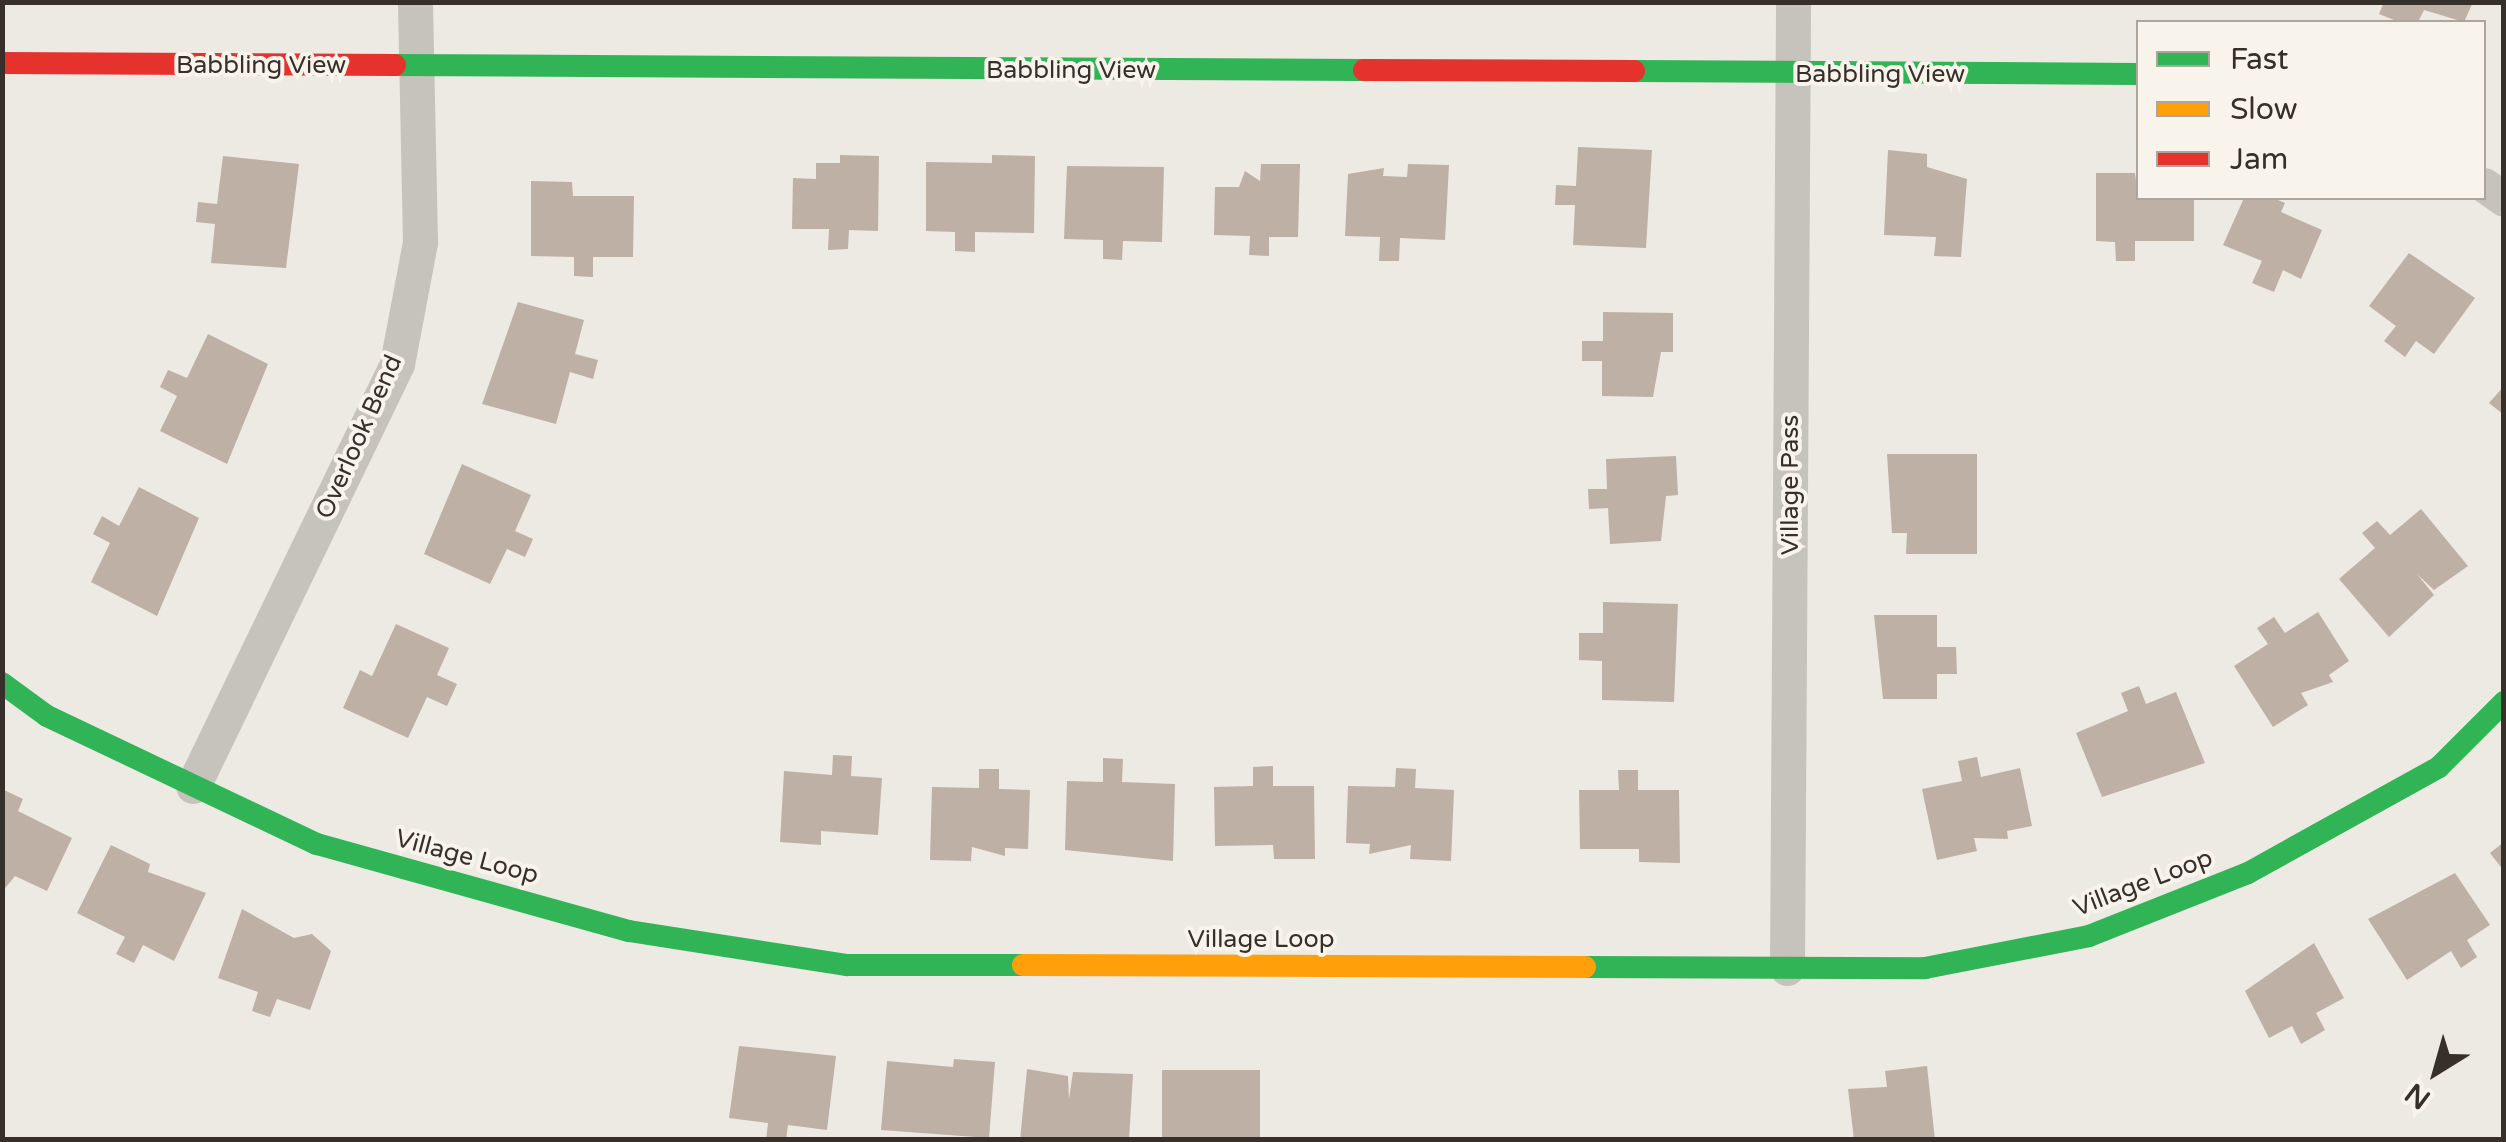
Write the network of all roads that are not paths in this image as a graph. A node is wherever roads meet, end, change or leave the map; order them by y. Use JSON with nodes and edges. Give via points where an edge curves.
{"nodes":[{"id":1,"x":415,"y":2,"type":"edge"},
{"id":2,"x":1793,"y":2,"type":"edge"},
{"id":3,"x":2,"y":63,"type":"edge"},
{"id":4,"x":419,"y":66,"type":"junction"},
{"id":5,"x":1792,"y":74,"type":"junction"},
{"id":6,"x":2136,"y":74,"type":"edge"},
{"id":7,"x":2,"y":684,"type":"edge"},
{"id":8,"x":2504,"y":702,"type":"edge"},
{"id":9,"x":193,"y":786,"type":"junction"},
{"id":10,"x":1788,"y":968,"type":"junction"}],
"edges":[{"from":1,"to":4,"type":"street","name":"Overlook Bend"},
{"from":2,"to":5,"type":"street","name":"Village Pass"},
{"from":3,"to":4,"type":"street","name":"Babbling View"},
{"from":4,"to":5,"type":"street","name":"Babbling View"},
{"from":4,"to":9,"type":"street","name":"Overlook Bend","via":[[420,242],[397,364]]},
{"from":5,"to":6,"type":"street","name":"Babbling View"},
{"from":5,"to":10,"type":"street","name":"Village Pass"},
{"from":7,"to":9,"type":"street","name":"Village Loop","via":[[47,716]]},
{"from":8,"to":10,"type":"street","name":"Village Loop","via":[[2439,767],[2248,873],[2089,936],[1925,968]]},
{"from":9,"to":10,"type":"street","name":"Village Loop","via":[[318,844],[574,916],[846,965]]}]}
